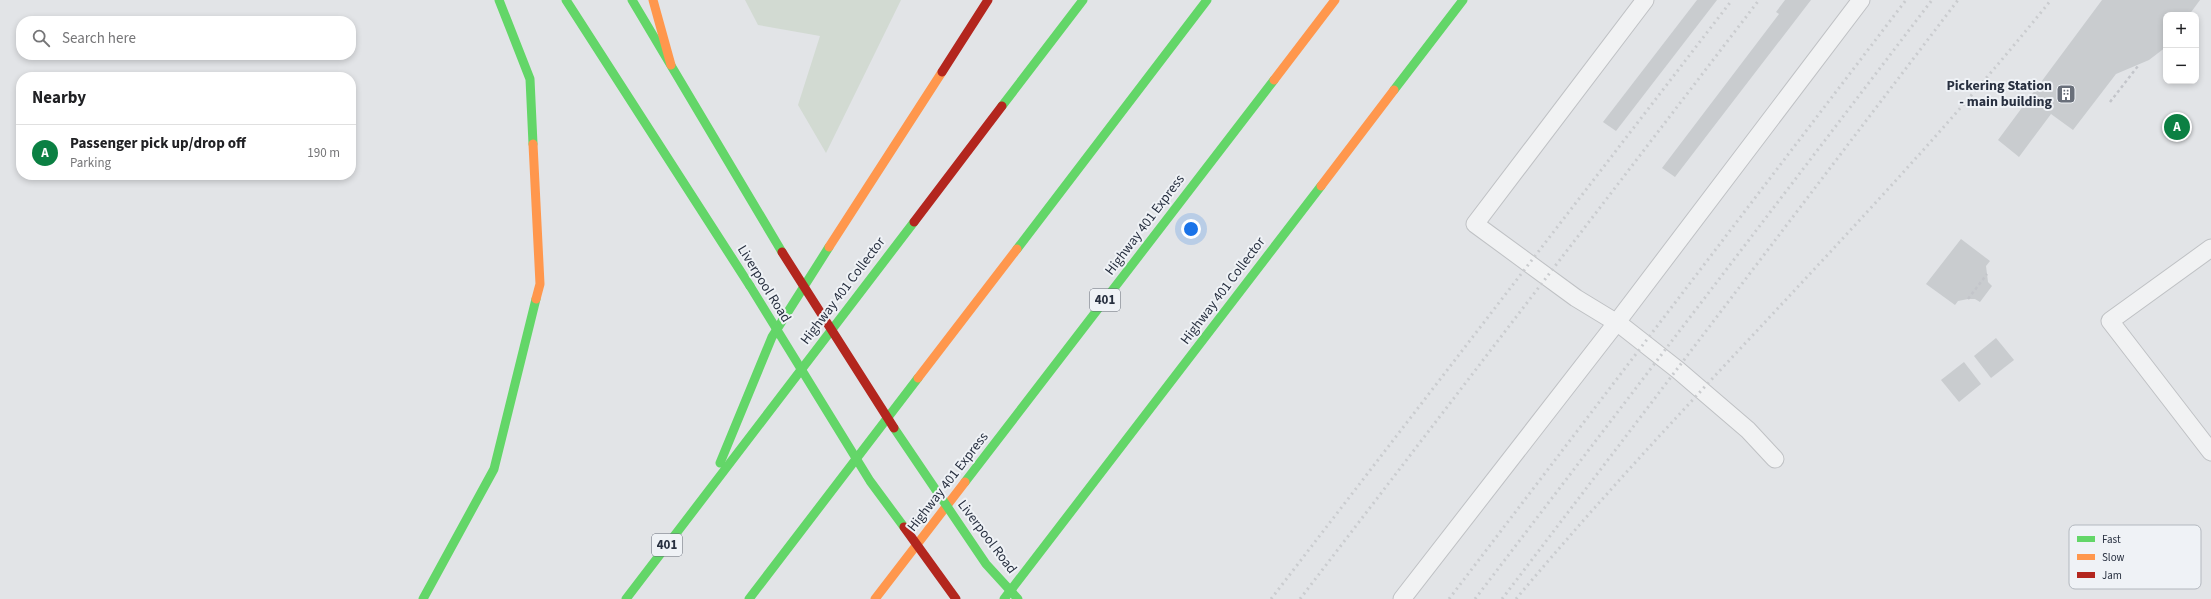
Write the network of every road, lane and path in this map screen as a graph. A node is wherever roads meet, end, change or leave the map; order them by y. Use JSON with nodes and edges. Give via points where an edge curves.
{"nodes":[{"id":1,"x":499,"y":0,"type":"edge"},
{"id":2,"x":566,"y":0,"type":"edge"},
{"id":3,"x":632,"y":0,"type":"edge"},
{"id":4,"x":652,"y":0,"type":"edge"},
{"id":5,"x":988,"y":0,"type":"edge"},
{"id":6,"x":1083,"y":0,"type":"edge"},
{"id":7,"x":1207,"y":0,"type":"edge"},
{"id":8,"x":1335,"y":0,"type":"edge"},
{"id":9,"x":1463,"y":0,"type":"edge"},
{"id":10,"x":1645,"y":0,"type":"edge"},
{"id":11,"x":1861,"y":0,"type":"edge"},
{"id":12,"x":671,"y":65,"type":"junction"},
{"id":13,"x":2138,"y":66,"type":"dead end"},
{"id":14,"x":2110,"y":102,"type":"dead end"},
{"id":15,"x":2211,"y":248,"type":"edge"},
{"id":16,"x":1987,"y":274,"type":"dead end"},
{"id":17,"x":1968,"y":299,"type":"dead end"},
{"id":18,"x":1616,"y":322,"type":"junction"},
{"id":19,"x":2211,"y":452,"type":"edge"},
{"id":20,"x":1775,"y":459,"type":"dead end"},
{"id":21,"x":708,"y":492,"type":"junction"},
{"id":22,"x":423,"y":599,"type":"edge"},
{"id":23,"x":626,"y":599,"type":"edge"},
{"id":24,"x":749,"y":599,"type":"edge"},
{"id":25,"x":876,"y":599,"type":"edge"},
{"id":26,"x":956,"y":599,"type":"edge"},
{"id":27,"x":1004,"y":599,"type":"edge"},
{"id":28,"x":1018,"y":599,"type":"edge"},
{"id":29,"x":1402,"y":599,"type":"edge"}],
"edges":[{"from":1,"to":22,"type":"main road","via":[[530,79],[540,284],[494,468]]},
{"from":2,"to":26,"type":"main road","name":"Liverpool Road","bridge":true,"via":[[750,286],[870,481]]},
{"from":3,"to":12,"type":"main road","name":"Liverpool Road"},
{"from":4,"to":12,"type":"main road"},
{"from":5,"to":21,"type":"main road","via":[[772,337]]},
{"from":6,"to":21,"type":"main road","name":"Highway 401 Collector","number":"401"},
{"from":7,"to":24,"type":"main road"},
{"from":8,"to":25,"type":"main road","name":"Highway 401 Express","number":"401"},
{"from":9,"to":27,"type":"main road","name":"Highway 401 Collector"},
{"from":10,"to":18,"type":"lane","via":[[1475,224],[1576,298]]},
{"from":11,"to":18,"type":"lane"},
{"from":12,"to":28,"type":"main road","name":"Liverpool Road","bridge":true,"via":[[782,252],[923,472],[986,564]]},
{"from":13,"to":14,"type":"path"},
{"from":15,"to":19,"type":"lane","via":[[2110,321]]},
{"from":16,"to":17,"type":"path"},
{"from":18,"to":20,"type":"lane","via":[[1703,389]]},
{"from":18,"to":29,"type":"lane"},
{"from":21,"to":23,"type":"main road","name":"Highway 401 Collector","number":"401"}]}
